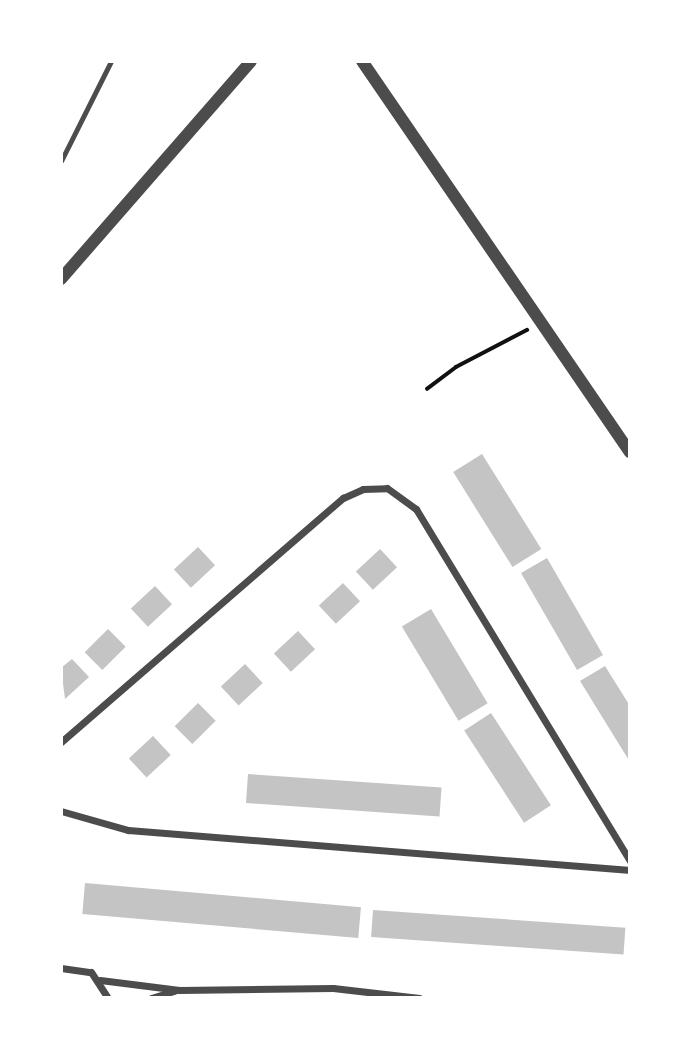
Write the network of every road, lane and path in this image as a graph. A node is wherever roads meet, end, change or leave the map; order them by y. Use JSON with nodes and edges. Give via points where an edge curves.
{"nodes":[{"id":1,"x":111,"y":61,"type":"edge"},
{"id":2,"x":250,"y":61,"type":"edge"},
{"id":3,"x":362,"y":61,"type":"edge"},
{"id":4,"x":61,"y":161,"type":"edge"},
{"id":5,"x":61,"y":279,"type":"edge"},
{"id":6,"x":541,"y":322,"type":"junction"},
{"id":7,"x":427,"y":389,"type":"dead end"},
{"id":8,"x":630,"y":452,"type":"edge"},
{"id":9,"x":61,"y":742,"type":"edge"},
{"id":10,"x":61,"y":811,"type":"edge"},
{"id":11,"x":630,"y":861,"type":"edge"},
{"id":12,"x":630,"y":870,"type":"edge"},
{"id":13,"x":61,"y":968,"type":"edge"},
{"id":14,"x":100,"y":980,"type":"junction"},
{"id":15,"x":179,"y":990,"type":"junction"},
{"id":16,"x":108,"y":998,"type":"edge"},
{"id":17,"x":151,"y":998,"type":"edge"},
{"id":18,"x":419,"y":998,"type":"edge"}],
"edges":[{"from":1,"to":4,"type":"lane"},
{"from":2,"to":5,"type":"street"},
{"from":3,"to":6,"type":"street"},
{"from":6,"to":7,"type":"path","via":[[456,367]]},
{"from":6,"to":8,"type":"street"},
{"from":9,"to":11,"type":"street","via":[[343,498],[363,489],[387,488],[416,509]]},
{"from":10,"to":12,"type":"street","via":[[128,830]]},
{"from":13,"to":14,"type":"street","via":[[81,968]]},
{"from":14,"to":15,"type":"street"},
{"from":14,"to":16,"type":"street"},
{"from":15,"to":17,"type":"street"},
{"from":15,"to":18,"type":"street","via":[[333,988]]}]}
